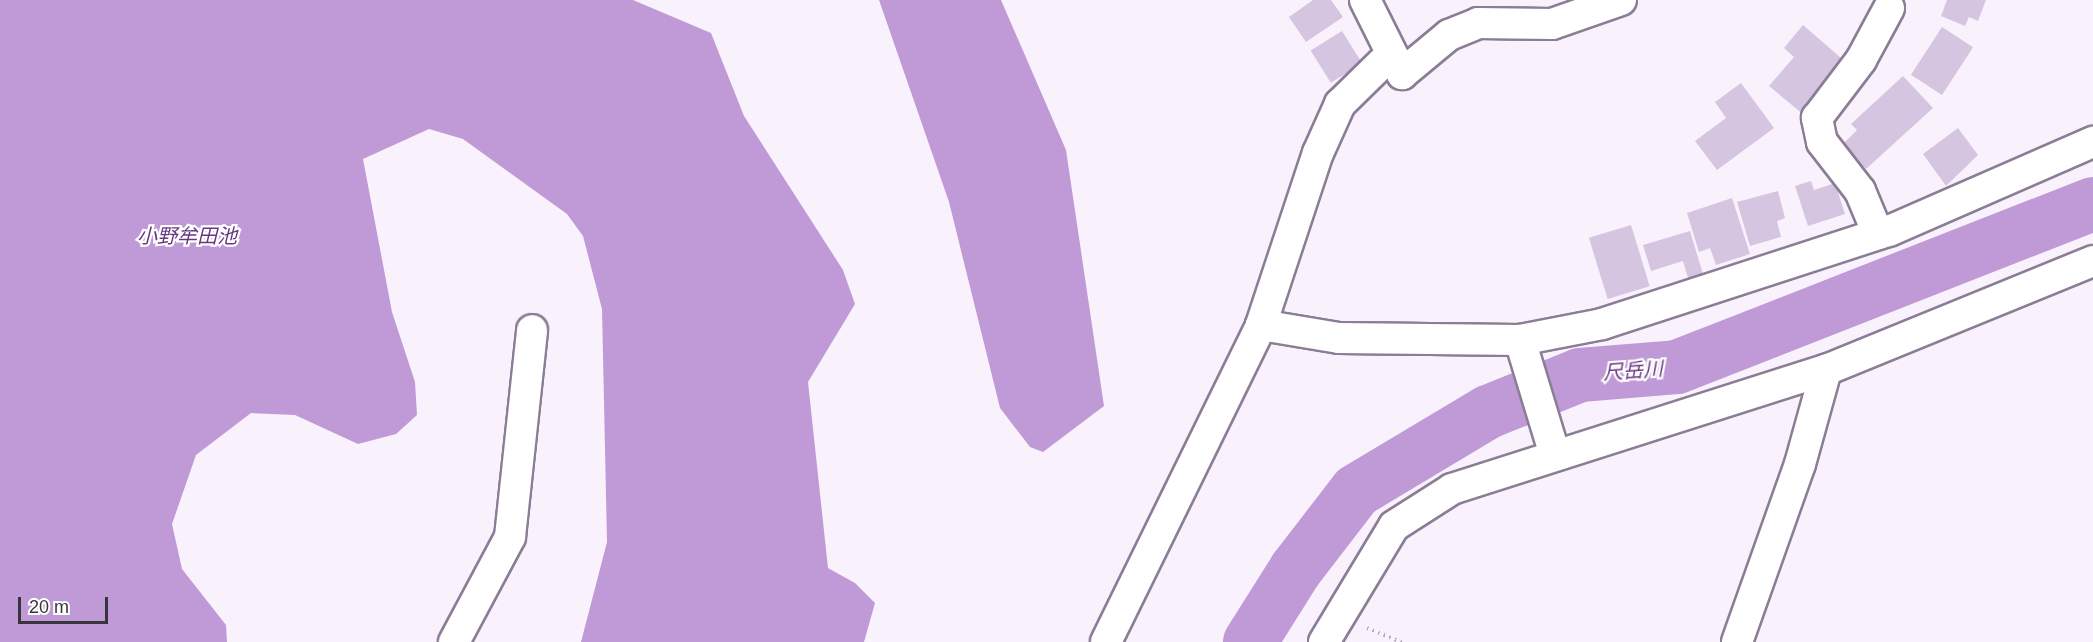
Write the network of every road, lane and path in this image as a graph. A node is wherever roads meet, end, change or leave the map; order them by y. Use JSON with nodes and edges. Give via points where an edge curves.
{"nodes":[{"id":1,"x":1365,"y":0,"type":"edge"},
{"id":2,"x":1621,"y":0,"type":"edge"},
{"id":3,"x":1889,"y":8,"type":"dead end"},
{"id":4,"x":1389,"y":56,"type":"junction"},
{"id":5,"x":2093,"y":142,"type":"edge"},
{"id":6,"x":1878,"y":234,"type":"junction"},
{"id":7,"x":2093,"y":261,"type":"edge"},
{"id":8,"x":1261,"y":325,"type":"junction"},
{"id":9,"x":532,"y":330,"type":"dead end"},
{"id":10,"x":1523,"y":348,"type":"junction"},
{"id":11,"x":1826,"y":370,"type":"junction"},
{"id":12,"x":1553,"y":447,"type":"junction"},
{"id":13,"x":1366,"y":628,"type":"dead end"},
{"id":14,"x":454,"y":642,"type":"edge"},
{"id":15,"x":1106,"y":642,"type":"edge"},
{"id":16,"x":1324,"y":642,"type":"edge"},
{"id":17,"x":1402,"y":642,"type":"edge"},
{"id":18,"x":1737,"y":642,"type":"edge"}],
"edges":[{"from":1,"to":4,"type":"street"},
{"from":2,"to":4,"type":"street","via":[[1552,24],[1478,23],[1449,34],[1402,74]]},
{"from":3,"to":6,"type":"street","via":[[1861,60],[1817,118],[1822,141],[1860,191]]},
{"from":4,"to":8,"type":"street","via":[[1340,104],[1318,153]]},
{"from":5,"to":6,"type":"street"},
{"from":6,"to":10,"type":"street"},
{"from":7,"to":11,"type":"street"},
{"from":8,"to":10,"type":"street","via":[[1339,338]]},
{"from":8,"to":15,"type":"street"},
{"from":9,"to":14,"type":"street","via":[[510,537]]},
{"from":10,"to":12,"type":"street"},
{"from":11,"to":12,"type":"street"},
{"from":11,"to":18,"type":"street","via":[[1800,464]]},
{"from":12,"to":16,"type":"street","via":[[1452,489],[1394,526]]},
{"from":13,"to":17,"type":"path"}]}
